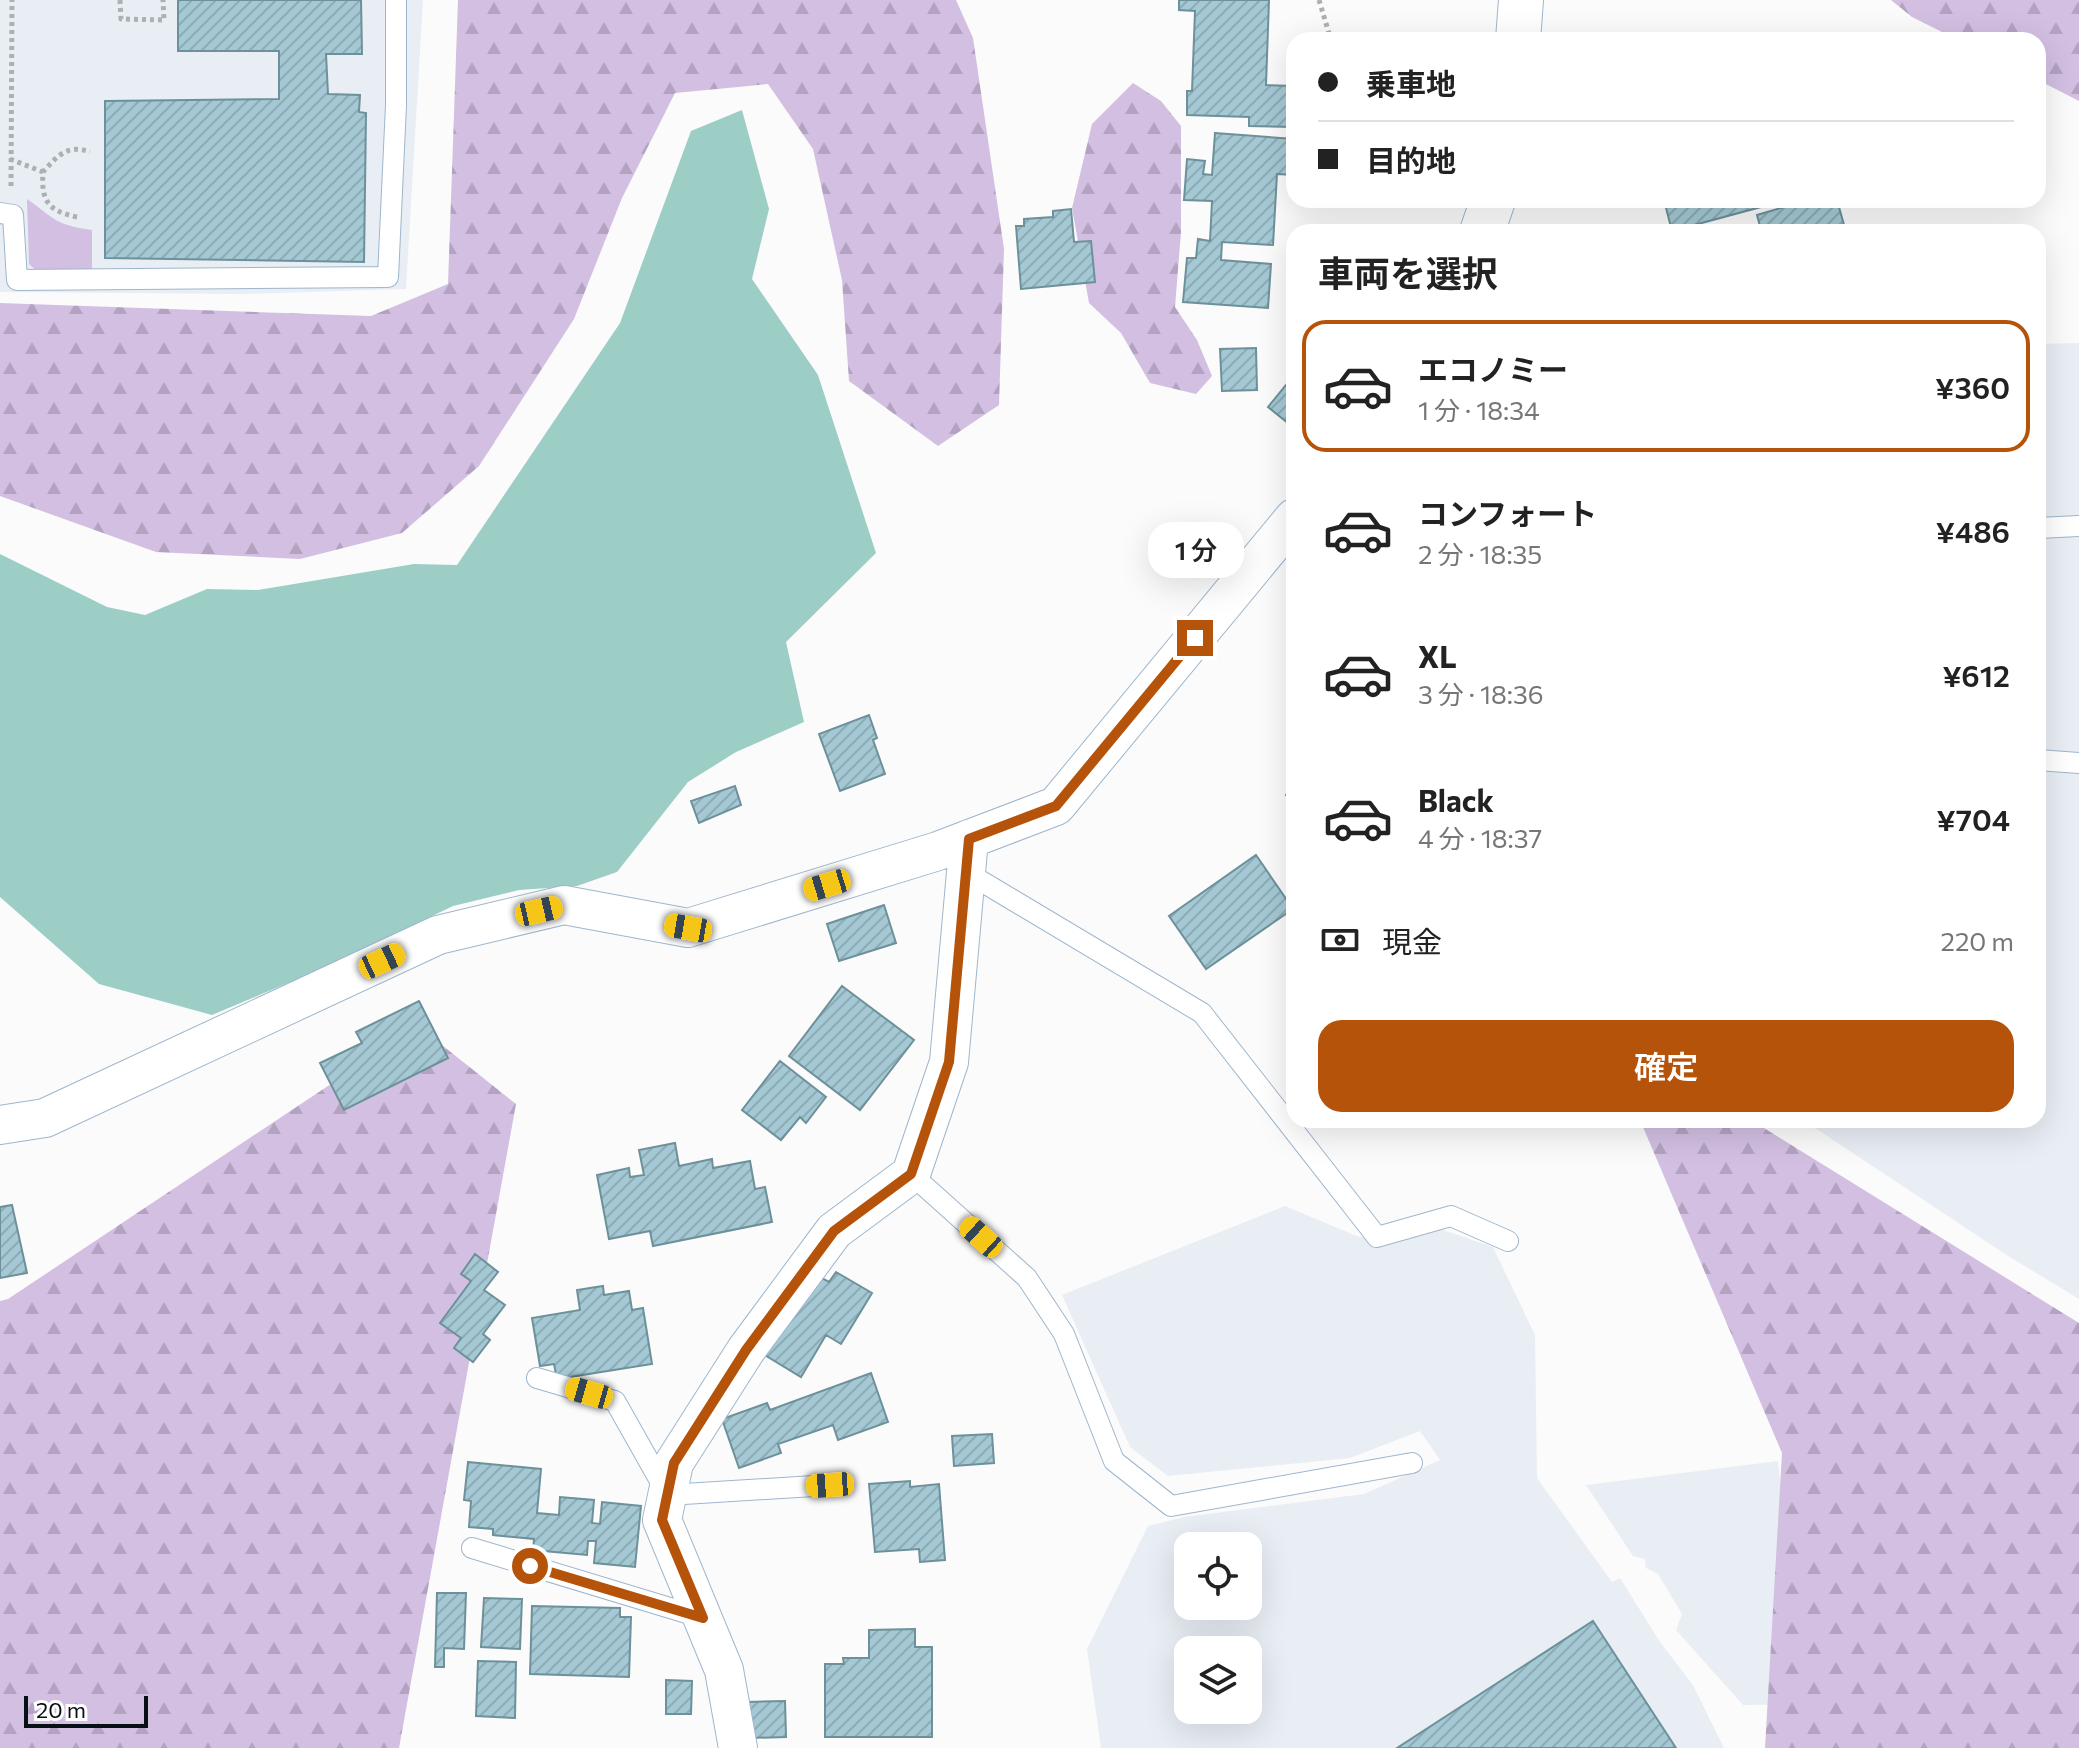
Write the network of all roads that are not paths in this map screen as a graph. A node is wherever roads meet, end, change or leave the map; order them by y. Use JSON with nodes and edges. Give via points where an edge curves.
{"nodes":[{"id":1,"x":396,"y":0,"type":"edge"},
{"id":2,"x":1521,"y":0,"type":"edge"},
{"id":3,"x":1519,"y":32,"type":"edge"},
{"id":4,"x":6,"y":214,"type":"edge"},
{"id":5,"x":2079,"y":526,"type":"edge"},
{"id":6,"x":1286,"y":528,"type":"edge"},
{"id":7,"x":2046,"y":528,"type":"edge"},
{"id":8,"x":2046,"y":761,"type":"edge"},
{"id":9,"x":2079,"y":763,"type":"edge"},
{"id":10,"x":967,"y":855,"type":"junction"},
{"id":11,"x":1286,"y":1121,"type":"edge"},
{"id":12,"x":0,"y":1125,"type":"edge"},
{"id":13,"x":1292,"y":1128,"type":"edge"},
{"id":14,"x":911,"y":1174,"type":"junction"},
{"id":15,"x":1508,"y":1241,"type":"dead end"},
{"id":16,"x":537,"y":1378,"type":"dead end"},
{"id":17,"x":1412,"y":1463,"type":"dead end"},
{"id":18,"x":830,"y":1485,"type":"dead end"},
{"id":19,"x":668,"y":1495,"type":"junction"},
{"id":20,"x":472,"y":1548,"type":"dead end"},
{"id":21,"x":703,"y":1618,"type":"junction"},
{"id":22,"x":738,"y":1748,"type":"edge"}],
"edges":[{"from":1,"to":4,"type":"lane","via":[[388,277],[17,280]]},
{"from":2,"to":3,"type":"street"},
{"from":5,"to":7,"type":"lane"},
{"from":6,"to":10,"type":"street","via":[[1056,806]]},
{"from":8,"to":9,"type":"lane"},
{"from":10,"to":11,"type":"lane","via":[[1202,1013]]},
{"from":10,"to":12,"type":"street","via":[[938,851],[688,928],[564,905],[438,935],[45,1118]]},
{"from":10,"to":14,"type":"street","via":[[949,1062]]},
{"from":13,"to":15,"type":"lane","via":[[1377,1237],[1451,1216]]},
{"from":14,"to":17,"type":"lane","via":[[1027,1278],[1064,1334],[1114,1461],[1171,1506]]},
{"from":14,"to":19,"type":"street","via":[[834,1231],[746,1350],[682,1450]]},
{"from":16,"to":19,"type":"lane","via":[[615,1401]]},
{"from":18,"to":19,"type":"lane"},
{"from":19,"to":21,"type":"street","via":[[662,1520]]},
{"from":20,"to":21,"type":"lane"},
{"from":21,"to":22,"type":"street","via":[[724,1670]]}]}
